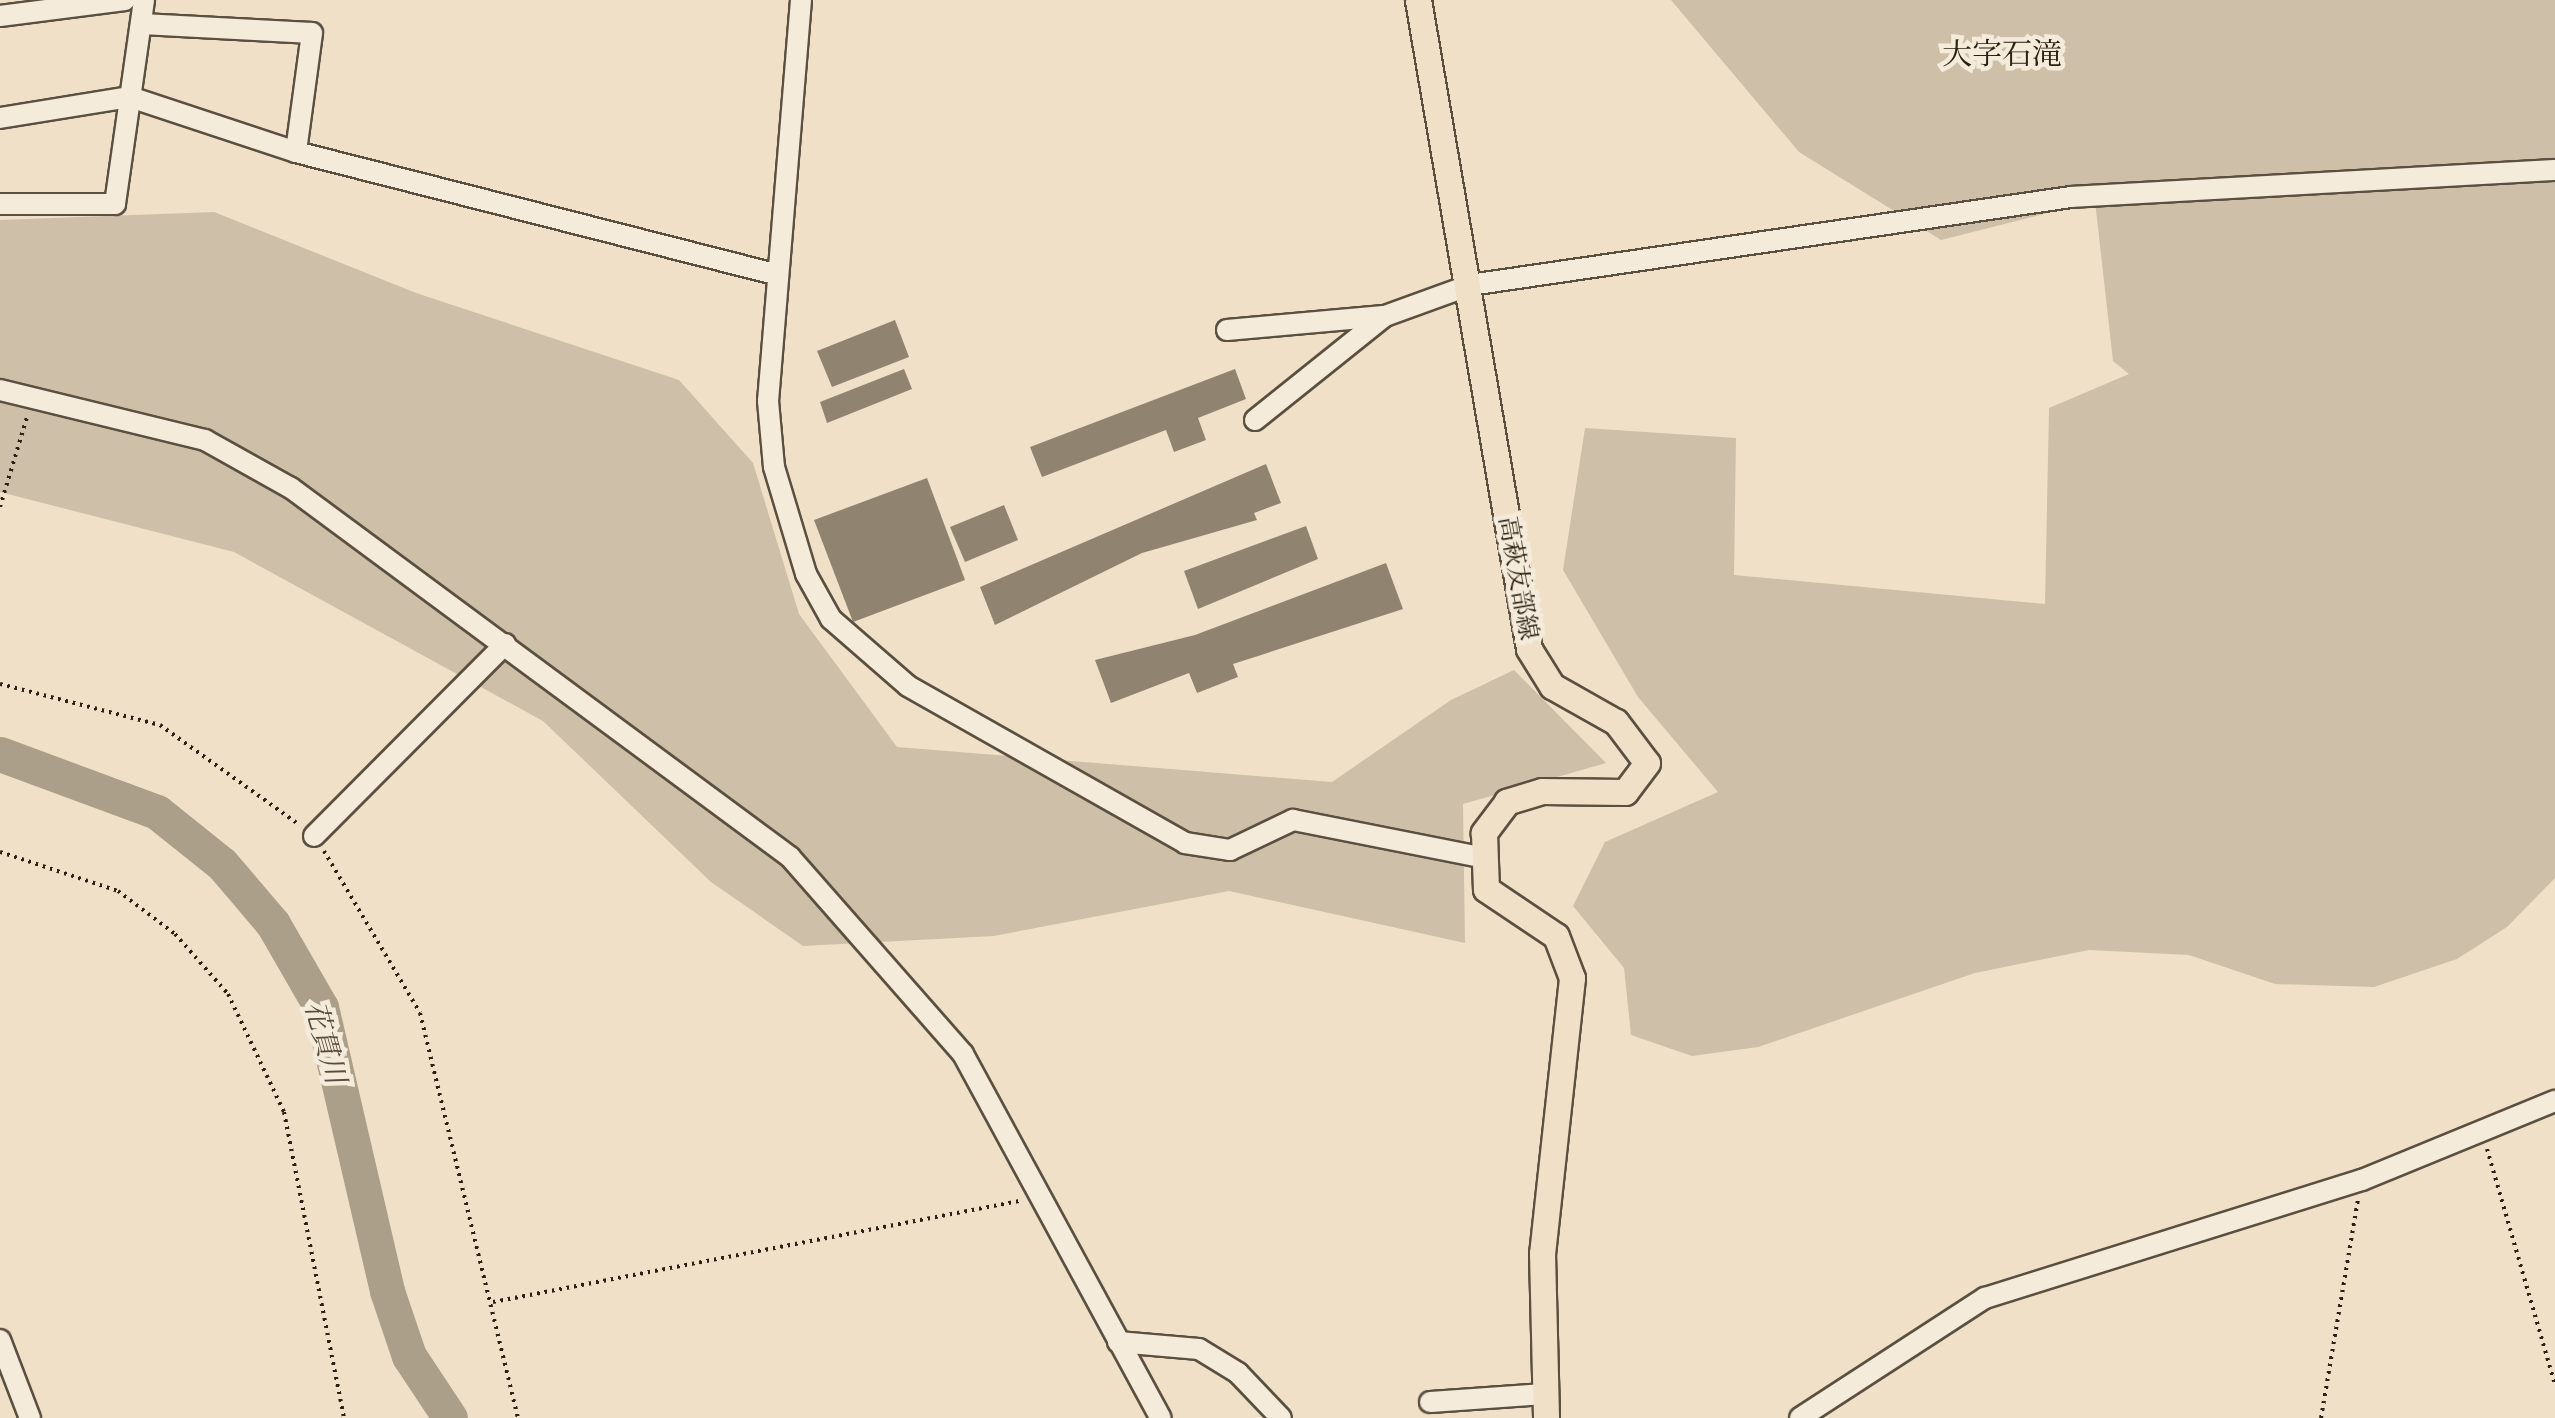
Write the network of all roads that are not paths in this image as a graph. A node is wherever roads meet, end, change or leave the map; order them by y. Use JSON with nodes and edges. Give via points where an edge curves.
{"nodes":[{"id":1,"x":125,"y":0,"type":"edge"},
{"id":2,"x":144,"y":0,"type":"edge"},
{"id":3,"x":802,"y":0,"type":"edge"},
{"id":4,"x":1418,"y":0,"type":"edge"},
{"id":5,"x":0,"y":16,"type":"edge"},
{"id":6,"x":142,"y":24,"type":"junction"},
{"id":7,"x":130,"y":97,"type":"junction"},
{"id":8,"x":0,"y":118,"type":"edge"},
{"id":9,"x":296,"y":152,"type":"junction"},
{"id":10,"x":2555,"y":170,"type":"edge"},
{"id":11,"x":0,"y":204,"type":"edge"},
{"id":12,"x":778,"y":276,"type":"junction"},
{"id":13,"x":1470,"y":285,"type":"junction"},
{"id":14,"x":1385,"y":316,"type":"junction"},
{"id":15,"x":1227,"y":330,"type":"dead end"},
{"id":16,"x":0,"y":390,"type":"edge"},
{"id":17,"x":1255,"y":420,"type":"dead end"},
{"id":18,"x":505,"y":644,"type":"junction"},
{"id":19,"x":314,"y":836,"type":"road end"},
{"id":20,"x":1480,"y":856,"type":"junction"},
{"id":21,"x":2555,"y":1102,"type":"edge"},
{"id":22,"x":0,"y":1340,"type":"edge"},
{"id":23,"x":1118,"y":1342,"type":"junction"},
{"id":24,"x":1430,"y":1402,"type":"dead end"},
{"id":25,"x":1546,"y":1406,"type":"edge"},
{"id":26,"x":30,"y":1418,"type":"edge"},
{"id":27,"x":1161,"y":1418,"type":"edge"},
{"id":28,"x":1281,"y":1418,"type":"edge"},
{"id":29,"x":1800,"y":1418,"type":"edge"}],
"edges":[{"from":1,"to":5,"type":"street"},
{"from":2,"to":6,"type":"street"},
{"from":3,"to":12,"type":"street"},
{"from":4,"to":13,"type":"main road","name":"高萩友部線"},
{"from":6,"to":7,"type":"street"},
{"from":6,"to":9,"type":"street","via":[[312,33]]},
{"from":7,"to":8,"type":"street"},
{"from":7,"to":9,"type":"street"},
{"from":7,"to":11,"type":"street","via":[[115,204]]},
{"from":9,"to":12,"type":"street"},
{"from":10,"to":13,"type":"street","via":[[2071,198]]},
{"from":12,"to":20,"type":"street","via":[[774,467],[806,574],[831,620],[908,686],[1186,844],[1230,850],[1293,820]]},
{"from":13,"to":14,"type":"street"},
{"from":13,"to":20,"type":"main road","name":"高萩友部線","via":[[1530,650],[1552,686],[1616,722],[1647,763],[1626,792],[1542,791],[1507,802],[1484,833]]},
{"from":14,"to":15,"type":"street"},
{"from":14,"to":17,"type":"street"},
{"from":16,"to":18,"type":"street","via":[[34,393],[204,440],[291,488],[352,541]]},
{"from":18,"to":19,"type":"street"},
{"from":18,"to":23,"type":"street","via":[[790,858],[837,906],[963,1054],[1034,1198]]},
{"from":20,"to":25,"type":"main road","via":[[1486,889],[1556,936],[1572,978],[1542,1252]]},
{"from":21,"to":29,"type":"street","via":[[2362,1180],[1985,1298]]},
{"from":22,"to":26,"type":"street"},
{"from":23,"to":27,"type":"street"},
{"from":23,"to":28,"type":"street","via":[[1199,1349],[1238,1373]]},
{"from":24,"to":25,"type":"street"}]}
